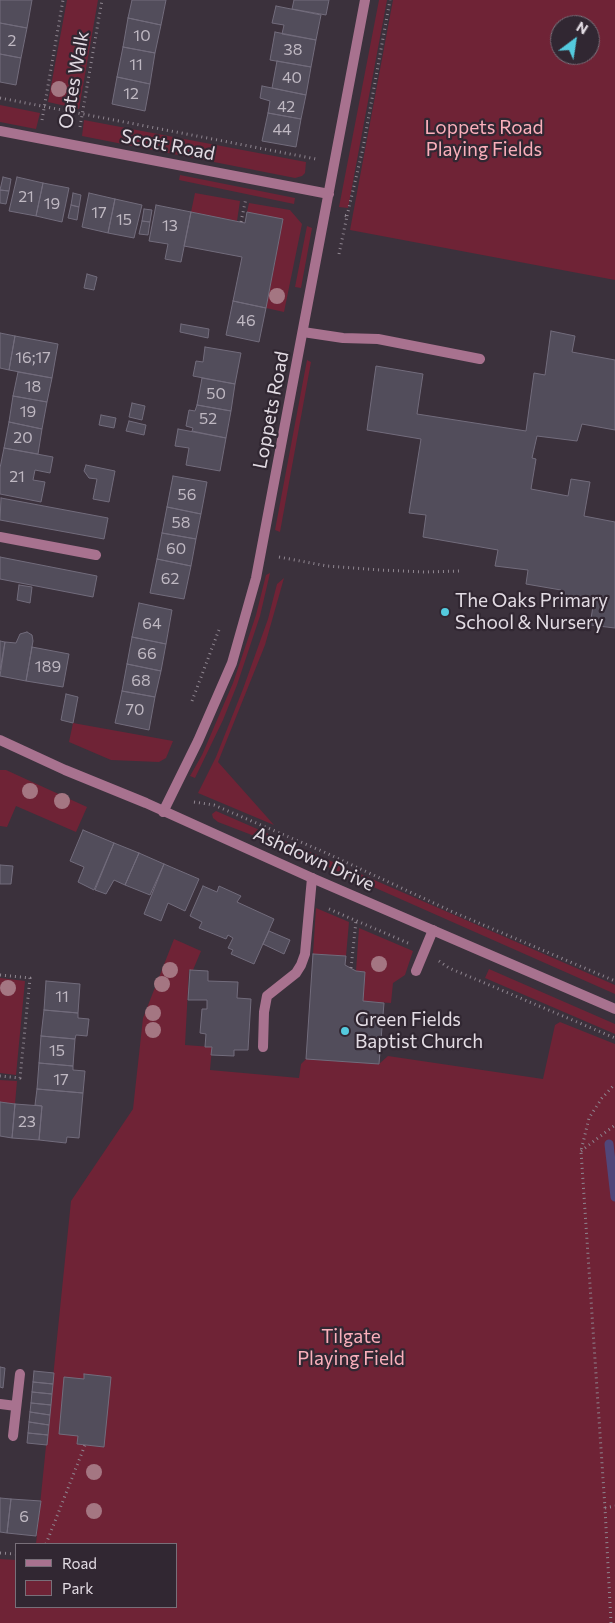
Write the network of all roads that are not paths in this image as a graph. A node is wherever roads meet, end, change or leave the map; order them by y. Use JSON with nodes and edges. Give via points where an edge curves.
{"nodes":[{"id":1,"x":365,"y":0,"type":"edge"},
{"id":2,"x":0,"y":131,"type":"edge"},
{"id":3,"x":329,"y":194,"type":"junction"},
{"id":4,"x":303,"y":332,"type":"junction"},
{"id":5,"x":480,"y":359,"type":"dead end"},
{"id":6,"x":0,"y":537,"type":"edge"},
{"id":7,"x":96,"y":555,"type":"dead end"},
{"id":8,"x":0,"y":740,"type":"edge"},
{"id":9,"x":163,"y":812,"type":"junction"},
{"id":10,"x":312,"y":878,"type":"junction"},
{"id":11,"x":433,"y":930,"type":"junction"},
{"id":12,"x":416,"y":971,"type":"dead end"},
{"id":13,"x":615,"y":1009,"type":"edge"},
{"id":14,"x":263,"y":1047,"type":"dead end"},
{"id":15,"x":20,"y":1374,"type":"dead end"},
{"id":16,"x":0,"y":1404,"type":"edge"},
{"id":17,"x":16,"y":1406,"type":"junction"},
{"id":18,"x":13,"y":1436,"type":"dead end"}],
"edges":[{"from":1,"to":3,"type":"street","name":"Loppets Road"},
{"from":2,"to":3,"type":"street","name":"Scott Road"},
{"from":3,"to":4,"type":"street","name":"Loppets Road"},
{"from":4,"to":5,"type":"street","via":[[378,339]]},
{"from":4,"to":9,"type":"street","name":"Loppets Road","via":[[245,620],[232,663]]},
{"from":6,"to":7,"type":"street"},
{"from":8,"to":9,"type":"street","name":"Ashdown Drive"},
{"from":9,"to":10,"type":"street","name":"Ashdown Drive"},
{"from":10,"to":11,"type":"street","name":"Ashdown Drive"},
{"from":10,"to":14,"type":"street","via":[[305,954],[296,973],[267,996]]},
{"from":11,"to":12,"type":"street"},
{"from":11,"to":13,"type":"street","name":"Ashdown Drive"},
{"from":15,"to":17,"type":"street"},
{"from":16,"to":17,"type":"street"},
{"from":17,"to":18,"type":"street"}]}
